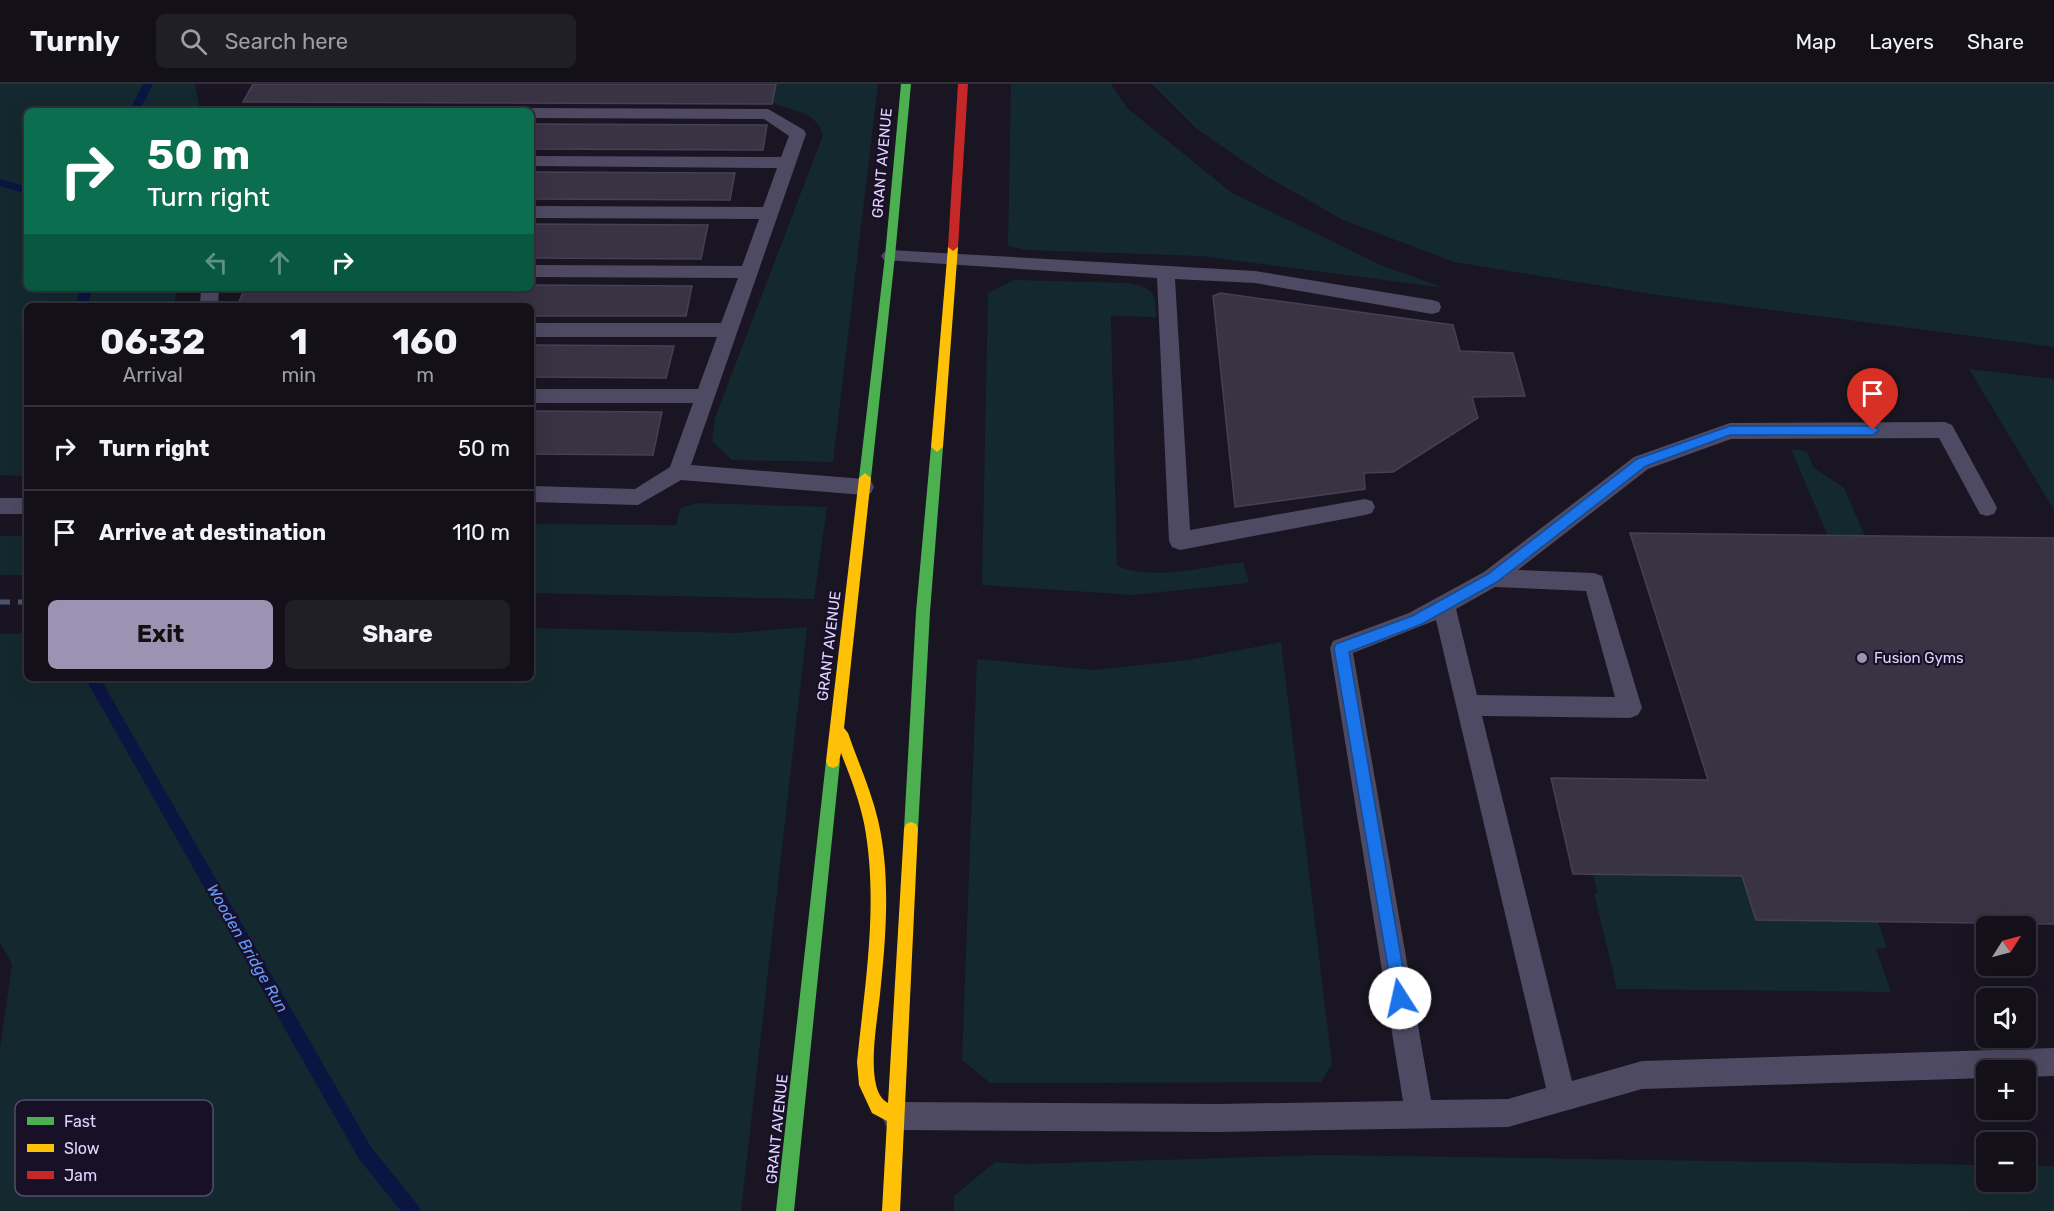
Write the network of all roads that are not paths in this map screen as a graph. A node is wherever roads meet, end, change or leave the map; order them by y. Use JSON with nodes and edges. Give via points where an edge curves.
{"nodes":[{"id":1,"x":906,"y":84,"type":"edge"},
{"id":2,"x":963,"y":84,"type":"edge"},
{"id":3,"x":534,"y":113,"type":"edge"},
{"id":4,"x":534,"y":161,"type":"edge"},
{"id":5,"x":788,"y":163,"type":"junction"},
{"id":6,"x":534,"y":212,"type":"edge"},
{"id":7,"x":771,"y":213,"type":"junction"},
{"id":8,"x":890,"y":256,"type":"junction"},
{"id":9,"x":952,"y":258,"type":"junction"},
{"id":10,"x":534,"y":271,"type":"edge"},
{"id":11,"x":749,"y":272,"type":"junction"},
{"id":12,"x":1166,"y":272,"type":"junction"},
{"id":13,"x":1432,"y":308,"type":"dead end"},
{"id":14,"x":534,"y":330,"type":"edge"},
{"id":15,"x":729,"y":330,"type":"junction"},
{"id":16,"x":534,"y":396,"type":"edge"},
{"id":17,"x":706,"y":396,"type":"junction"},
{"id":18,"x":678,"y":472,"type":"junction"},
{"id":19,"x":864,"y":487,"type":"junction"},
{"id":20,"x":534,"y":494,"type":"edge"},
{"id":21,"x":0,"y":506,"type":"edge"},
{"id":22,"x":24,"y":506,"type":"edge"},
{"id":23,"x":1365,"y":507,"type":"dead end"},
{"id":24,"x":1987,"y":508,"type":"dead end"},
{"id":25,"x":1492,"y":578,"type":"junction"},
{"id":26,"x":1443,"y":606,"type":"junction"},
{"id":27,"x":1467,"y":705,"type":"junction"},
{"id":28,"x":837,"y":721,"type":"junction"},
{"id":29,"x":2054,"y":1062,"type":"edge"},
{"id":30,"x":1562,"y":1098,"type":"junction"},
{"id":31,"x":1419,"y":1114,"type":"junction"},
{"id":32,"x":896,"y":1116,"type":"junction"},
{"id":33,"x":785,"y":1211,"type":"edge"},
{"id":34,"x":891,"y":1211,"type":"edge"}],
"edges":[{"from":1,"to":8,"type":"main road","name":"GRANT AVENUE"},
{"from":2,"to":9,"type":"main road"},
{"from":3,"to":5,"type":"lane","via":[[768,114],[798,134]]},
{"from":4,"to":5,"type":"lane"},
{"from":5,"to":7,"type":"lane"},
{"from":6,"to":7,"type":"lane"},
{"from":7,"to":11,"type":"lane"},
{"from":8,"to":9,"type":"lane"},
{"from":8,"to":19,"type":"main road","name":"GRANT AVENUE"},
{"from":9,"to":12,"type":"lane"},
{"from":9,"to":32,"type":"main road","via":[[923,612]]},
{"from":10,"to":11,"type":"lane"},
{"from":11,"to":15,"type":"lane"},
{"from":12,"to":13,"type":"lane","via":[[1255,277]]},
{"from":12,"to":23,"type":"lane","via":[[1180,541]]},
{"from":14,"to":15,"type":"lane"},
{"from":15,"to":17,"type":"lane"},
{"from":16,"to":17,"type":"lane"},
{"from":17,"to":18,"type":"lane"},
{"from":18,"to":19,"type":"lane"},
{"from":18,"to":20,"type":"lane","via":[[638,497]]},
{"from":19,"to":28,"type":"main road","name":"GRANT AVENUE"},
{"from":21,"to":22,"type":"lane"},
{"from":24,"to":25,"type":"lane","via":[[1945,430],[1730,430],[1641,462]]},
{"from":25,"to":26,"type":"lane"},
{"from":25,"to":27,"type":"lane","via":[[1594,582],[1630,708]]},
{"from":26,"to":27,"type":"lane"},
{"from":26,"to":31,"type":"lane","via":[[1417,620],[1341,648]]},
{"from":27,"to":30,"type":"lane"},
{"from":28,"to":32,"type":"main road","via":[[872,830],[876,862],[878,907],[865,1062],[867,1084],[878,1107]]},
{"from":28,"to":33,"type":"main road","name":"GRANT AVENUE"},
{"from":29,"to":30,"type":"lane","via":[[1642,1075]]},
{"from":30,"to":31,"type":"lane","via":[[1508,1113]]},
{"from":31,"to":32,"type":"lane","via":[[1218,1118]]},
{"from":32,"to":34,"type":"main road"}]}
